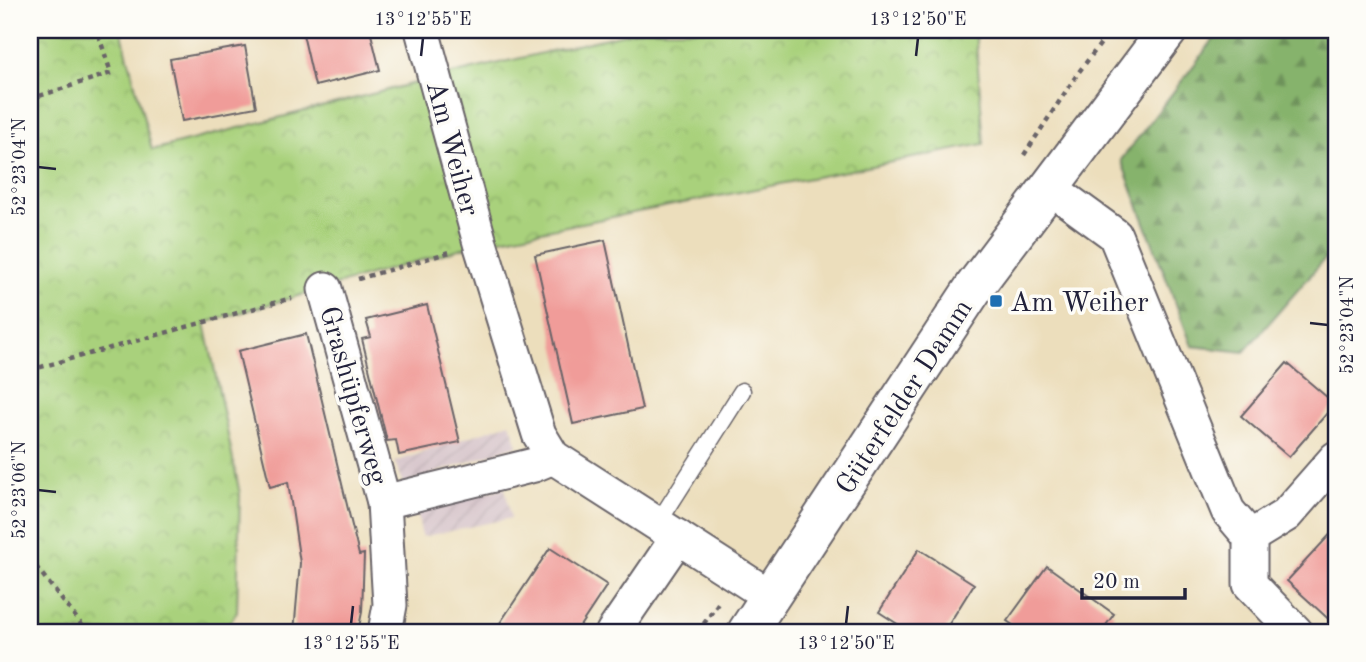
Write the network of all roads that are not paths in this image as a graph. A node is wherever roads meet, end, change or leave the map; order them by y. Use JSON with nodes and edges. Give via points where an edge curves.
{"nodes":[{"id":1,"x":422,"y":30,"type":"edge"},
{"id":2,"x":1168,"y":30,"type":"edge"},
{"id":3,"x":1049,"y":187,"type":"junction"},
{"id":4,"x":325,"y":289,"type":"road end"},
{"id":5,"x":742,"y":391,"type":"dead end"},
{"id":6,"x":553,"y":457,"type":"junction"},
{"id":7,"x":1336,"y":458,"type":"edge"},
{"id":8,"x":384,"y":502,"type":"junction"},
{"id":9,"x":668,"y":530,"type":"junction"},
{"id":10,"x":1250,"y":537,"type":"junction"},
{"id":11,"x":771,"y":597,"type":"junction"},
{"id":12,"x":385,"y":632,"type":"edge"},
{"id":13,"x":613,"y":632,"type":"edge"},
{"id":14,"x":747,"y":632,"type":"edge"},
{"id":15,"x":1296,"y":632,"type":"edge"}],
"edges":[{"from":1,"to":6,"type":"street","name":"Am Weiher","via":[[480,243],[539,434]]},
{"from":2,"to":3,"type":"street","name":"Güterfelder Damm"},
{"from":3,"to":10,"type":"street","via":[[1115,235],[1228,511]]},
{"from":3,"to":11,"type":"street","name":"Güterfelder Damm","via":[[975,286]]},
{"from":4,"to":8,"type":"street","name":"Grashüpferweg"},
{"from":5,"to":9,"type":"lane"},
{"from":6,"to":8,"type":"street","name":"Grashüpferweg"},
{"from":6,"to":9,"type":"street","name":"Am Weiher"},
{"from":7,"to":10,"type":"street","via":[[1286,515]]},
{"from":8,"to":12,"type":"street","name":"Grashüpferweg","via":[[390,605]]},
{"from":9,"to":11,"type":"street","name":"Am Weiher"},
{"from":9,"to":13,"type":"street"},
{"from":10,"to":15,"type":"street","via":[[1250,584]]},
{"from":11,"to":14,"type":"street","name":"Güterfelder Damm"}]}
